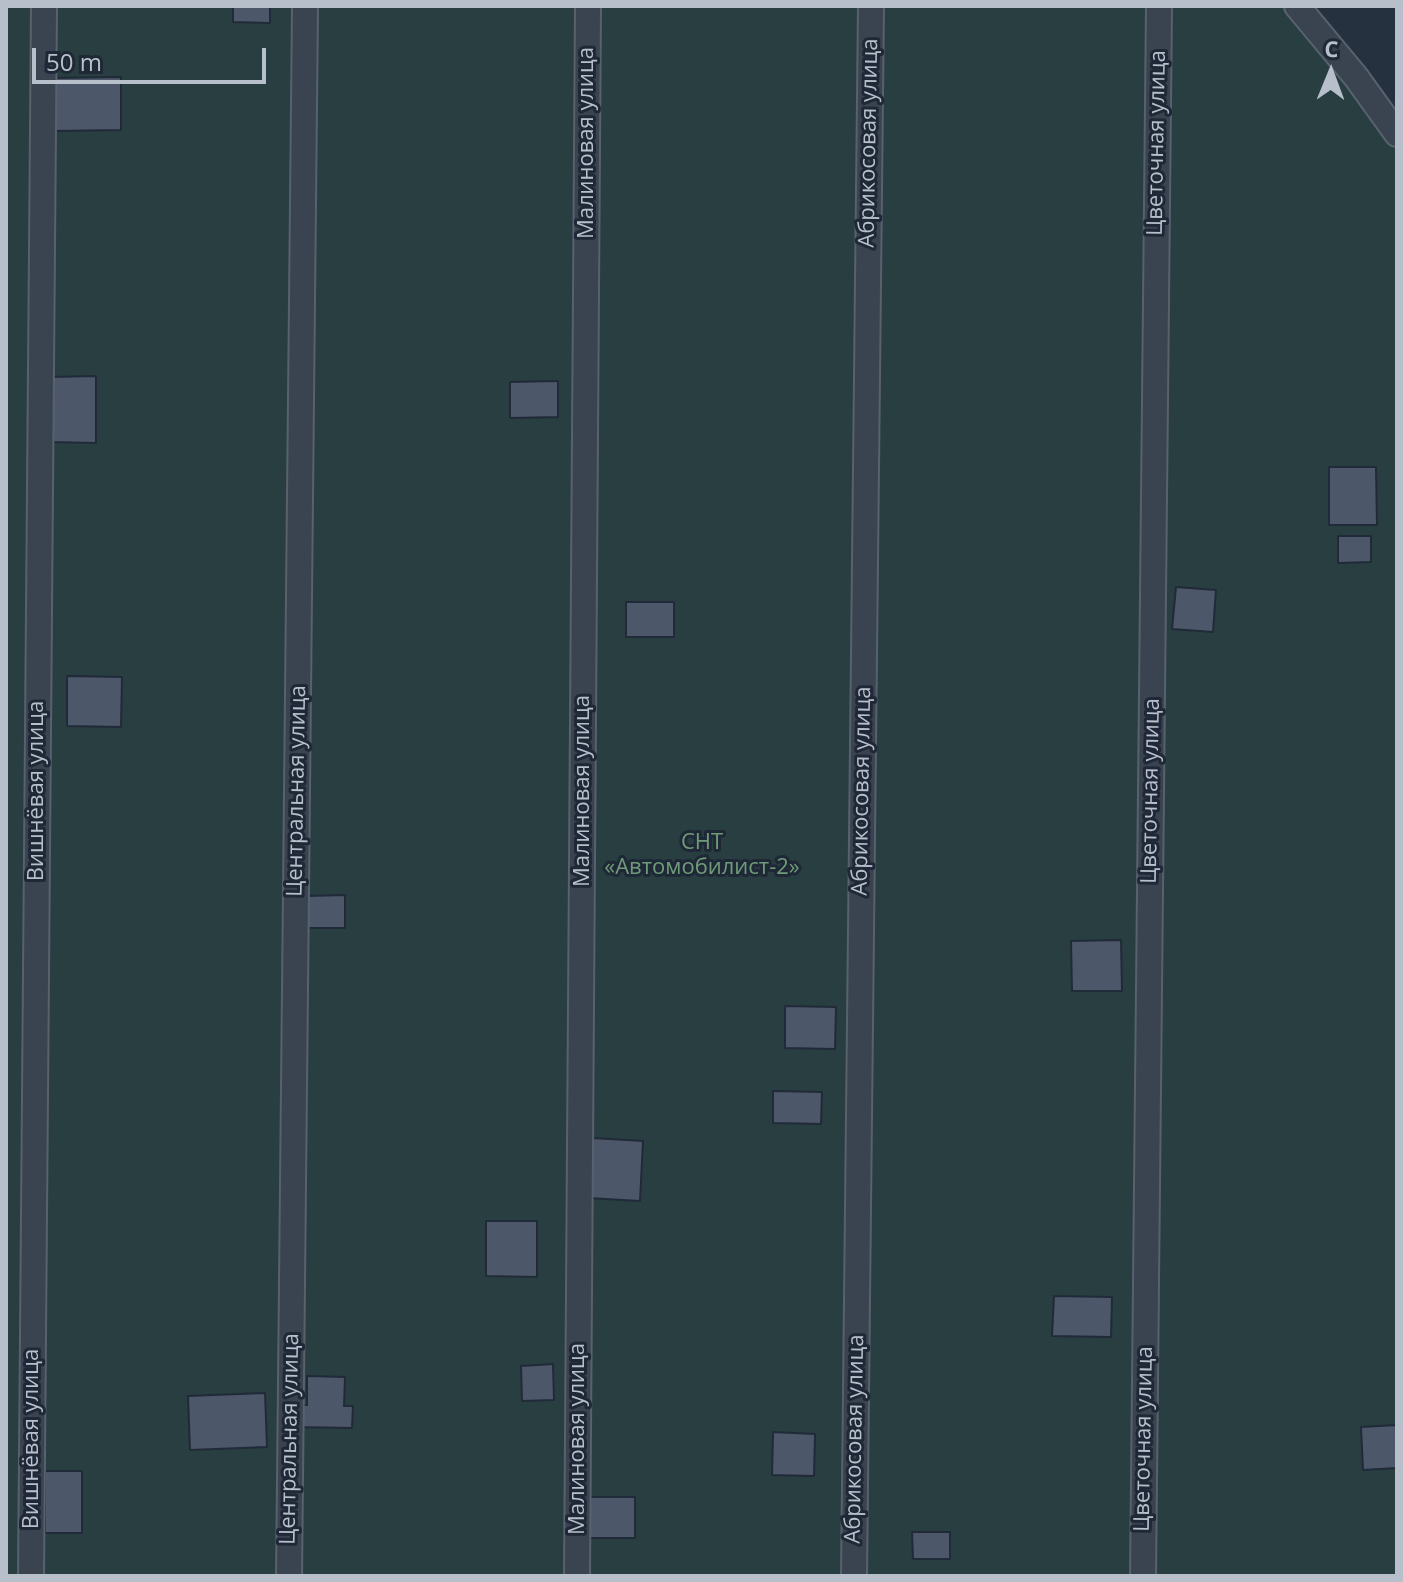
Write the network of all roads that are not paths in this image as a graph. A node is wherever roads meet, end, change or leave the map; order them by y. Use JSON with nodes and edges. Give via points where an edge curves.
{"nodes":[{"id":1,"x":44,"y":6,"type":"edge"},
{"id":2,"x":305,"y":6,"type":"edge"},
{"id":3,"x":588,"y":6,"type":"edge"},
{"id":4,"x":871,"y":6,"type":"edge"},
{"id":5,"x":1159,"y":6,"type":"edge"},
{"id":6,"x":1297,"y":6,"type":"edge"},
{"id":7,"x":1397,"y":134,"type":"edge"},
{"id":8,"x":31,"y":1576,"type":"edge"},
{"id":9,"x":289,"y":1576,"type":"edge"},
{"id":10,"x":577,"y":1576,"type":"edge"},
{"id":11,"x":854,"y":1576,"type":"edge"},
{"id":12,"x":1143,"y":1576,"type":"edge"}],
"edges":[{"from":1,"to":8,"type":"street","name":"Вишнёвая улица"},
{"from":2,"to":9,"type":"street","name":"Центральная улица"},
{"from":3,"to":10,"type":"street","name":"Малиновая улица"},
{"from":4,"to":11,"type":"street","name":"Абрикосовая улица"},
{"from":5,"to":12,"type":"street","name":"Цветочная улица"},
{"from":6,"to":7,"type":"street"}]}
